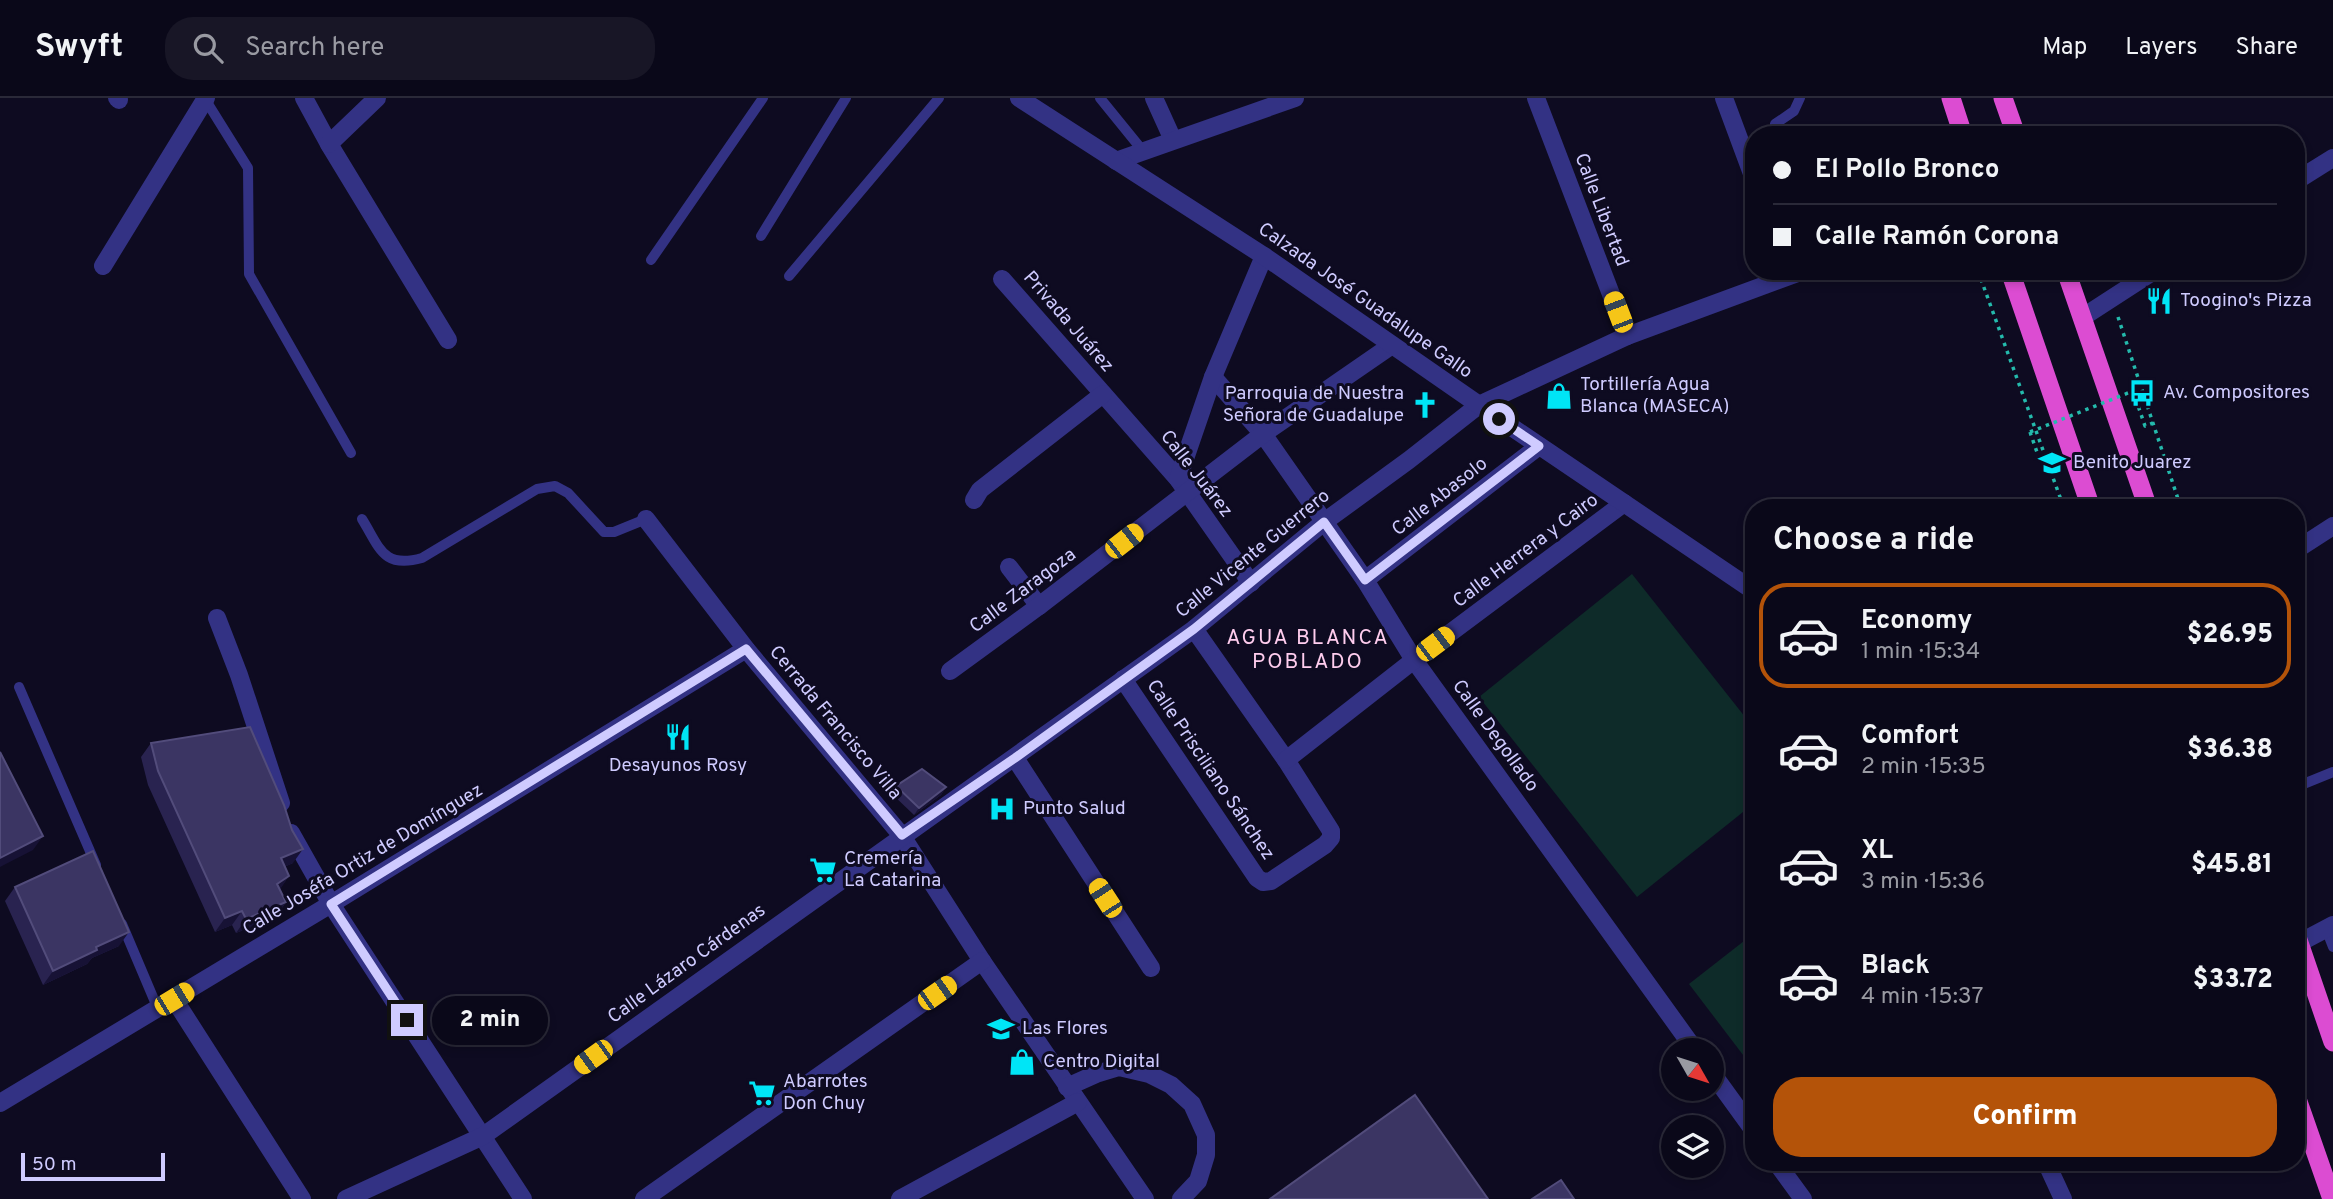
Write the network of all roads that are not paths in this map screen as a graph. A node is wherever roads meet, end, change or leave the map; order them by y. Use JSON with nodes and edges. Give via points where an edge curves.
{"nodes":[{"id":1,"x":205,"y":98,"type":"edge"},
{"id":2,"x":304,"y":98,"type":"edge"},
{"id":3,"x":377,"y":98,"type":"edge"},
{"id":4,"x":763,"y":98,"type":"edge"},
{"id":5,"x":846,"y":98,"type":"edge"},
{"id":6,"x":939,"y":98,"type":"edge"},
{"id":7,"x":1019,"y":98,"type":"edge"},
{"id":8,"x":1101,"y":98,"type":"edge"},
{"id":9,"x":1154,"y":98,"type":"edge"},
{"id":10,"x":1295,"y":98,"type":"edge"},
{"id":11,"x":1536,"y":98,"type":"edge"},
{"id":12,"x":1724,"y":98,"type":"edge"},
{"id":13,"x":1800,"y":98,"type":"edge"},
{"id":14,"x":1951,"y":98,"type":"edge"},
{"id":15,"x":2003,"y":98,"type":"edge"},
{"id":16,"x":1775,"y":124,"type":"dead end"},
{"id":17,"x":1960,"y":126,"type":"edge"},
{"id":18,"x":2014,"y":126,"type":"edge"},
{"id":19,"x":1173,"y":139,"type":"junction"},
{"id":20,"x":329,"y":144,"type":"junction"},
{"id":21,"x":1143,"y":151,"type":"junction"},
{"id":22,"x":1745,"y":155,"type":"edge"},
{"id":23,"x":2333,"y":158,"type":"edge"},
{"id":24,"x":1116,"y":161,"type":"junction"},
{"id":25,"x":2305,"y":175,"type":"edge"},
{"id":26,"x":761,"y":236,"type":"dead end"},
{"id":27,"x":1264,"y":256,"type":"junction"},
{"id":28,"x":651,"y":260,"type":"dead end"},
{"id":29,"x":103,"y":266,"type":"dead end"},
{"id":30,"x":789,"y":276,"type":"dead end"},
{"id":31,"x":1002,"y":279,"type":"dead end"},
{"id":32,"x":1775,"y":280,"type":"edge"},
{"id":33,"x":2013,"y":280,"type":"edge"},
{"id":34,"x":2069,"y":280,"type":"edge"},
{"id":35,"x":2140,"y":280,"type":"edge"},
{"id":36,"x":2083,"y":317,"type":"junction"},
{"id":37,"x":1627,"y":336,"type":"junction"},
{"id":38,"x":448,"y":340,"type":"dead end"},
{"id":39,"x":1392,"y":345,"type":"junction"},
{"id":40,"x":1213,"y":377,"type":"junction"},
{"id":41,"x":1103,"y":394,"type":"junction"},
{"id":42,"x":1479,"y":405,"type":"junction"},
{"id":43,"x":1263,"y":434,"type":"junction"},
{"id":44,"x":1539,"y":446,"type":"junction"},
{"id":45,"x":351,"y":453,"type":"dead end"},
{"id":46,"x":1182,"y":486,"type":"junction"},
{"id":47,"x":2088,"y":499,"type":"edge"},
{"id":48,"x":2145,"y":499,"type":"edge"},
{"id":49,"x":974,"y":500,"type":"dead end"},
{"id":50,"x":1624,"y":503,"type":"junction"},
{"id":51,"x":362,"y":519,"type":"dead end"},
{"id":52,"x":646,"y":519,"type":"joint"},
{"id":53,"x":1324,"y":522,"type":"junction"},
{"id":54,"x":2333,"y":526,"type":"edge"},
{"id":55,"x":2305,"y":544,"type":"edge"},
{"id":56,"x":1009,"y":567,"type":"dead end"},
{"id":57,"x":1365,"y":580,"type":"junction"},
{"id":58,"x":1251,"y":583,"type":"junction"},
{"id":59,"x":1745,"y":585,"type":"edge"},
{"id":60,"x":1039,"y":606,"type":"junction"},
{"id":61,"x":217,"y":618,"type":"dead end"},
{"id":62,"x":1194,"y":629,"type":"junction"},
{"id":63,"x":746,"y":649,"type":"junction"},
{"id":64,"x":1414,"y":660,"type":"junction"},
{"id":65,"x":950,"y":671,"type":"dead end"},
{"id":66,"x":1123,"y":679,"type":"junction"},
{"id":67,"x":19,"y":687,"type":"dead end"},
{"id":68,"x":1015,"y":758,"type":"junction"},
{"id":69,"x":1286,"y":760,"type":"junction"},
{"id":70,"x":2333,"y":772,"type":"edge"},
{"id":71,"x":2305,"y":784,"type":"edge"},
{"id":72,"x":902,"y":835,"type":"junction"},
{"id":73,"x":102,"y":878,"type":"edge"},
{"id":74,"x":331,"y":904,"type":"junction"},
{"id":75,"x":118,"y":916,"type":"edge"},
{"id":76,"x":2329,"y":927,"type":"edge"},
{"id":77,"x":2305,"y":935,"type":"edge"},
{"id":78,"x":2333,"y":947,"type":"edge"},
{"id":79,"x":982,"y":961,"type":"junction"},
{"id":80,"x":2305,"y":961,"type":"edge"},
{"id":81,"x":1150,"y":968,"type":"dead end"},
{"id":82,"x":166,"y":1004,"type":"junction"},
{"id":83,"x":1686,"y":1038,"type":"edge"},
{"id":84,"x":2333,"y":1042,"type":"edge"},
{"id":85,"x":1067,"y":1087,"type":"junction"},
{"id":86,"x":1724,"y":1090,"type":"edge"},
{"id":87,"x":1078,"y":1102,"type":"junction"},
{"id":88,"x":0,"y":1103,"type":"edge"},
{"id":89,"x":1745,"y":1119,"type":"edge"},
{"id":90,"x":2305,"y":1122,"type":"edge"},
{"id":91,"x":483,"y":1136,"type":"junction"},
{"id":92,"x":1787,"y":1171,"type":"edge"},
{"id":93,"x":2050,"y":1171,"type":"edge"},
{"id":94,"x":302,"y":1199,"type":"edge"},
{"id":95,"x":346,"y":1199,"type":"edge"},
{"id":96,"x":523,"y":1199,"type":"edge"},
{"id":97,"x":644,"y":1199,"type":"edge"},
{"id":98,"x":900,"y":1199,"type":"edge"},
{"id":99,"x":1145,"y":1199,"type":"edge"},
{"id":100,"x":1181,"y":1199,"type":"edge"},
{"id":101,"x":1803,"y":1199,"type":"edge"},
{"id":102,"x":2063,"y":1199,"type":"edge"},
{"id":103,"x":2332,"y":1199,"type":"edge"}],
"edges":[{"from":1,"to":29,"type":"street"},
{"from":1,"to":45,"type":"lane","via":[[248,167],[249,274]]},
{"from":2,"to":20,"type":"street"},
{"from":3,"to":20,"type":"street"},
{"from":4,"to":28,"type":"lane"},
{"from":5,"to":26,"type":"lane"},
{"from":6,"to":30,"type":"lane"},
{"from":7,"to":24,"type":"street","name":"Calzada José Guadalupe Gallo"},
{"from":8,"to":21,"type":"lane"},
{"from":9,"to":19,"type":"street"},
{"from":10,"to":19,"type":"street"},
{"from":11,"to":37,"type":"street","name":"Calle Libertad"},
{"from":12,"to":22,"type":"street"},
{"from":13,"to":16,"type":"lane","via":[[1794,111]]},
{"from":14,"to":17,"type":"highway"},
{"from":15,"to":18,"type":"highway"},
{"from":19,"to":21,"type":"street"},
{"from":20,"to":38,"type":"street"},
{"from":21,"to":24,"type":"street"},
{"from":23,"to":25,"type":"street"},
{"from":24,"to":27,"type":"street","name":"Calzada José Guadalupe Gallo"},
{"from":27,"to":39,"type":"street","name":"Calzada José Guadalupe Gallo"},
{"from":27,"to":40,"type":"street"},
{"from":31,"to":41,"type":"street","name":"Privada Juárez"},
{"from":32,"to":37,"type":"street","name":"Calle Vicente Guerrero"},
{"from":33,"to":47,"type":"highway"},
{"from":34,"to":36,"type":"highway"},
{"from":35,"to":36,"type":"street"},
{"from":36,"to":48,"type":"highway"},
{"from":37,"to":42,"type":"street","name":"Calle Vicente Guerrero"},
{"from":39,"to":42,"type":"street","name":"Calzada José Guadalupe Gallo"},
{"from":39,"to":43,"type":"street","name":"Calle Zaragoza"},
{"from":40,"to":43,"type":"street","name":"Calle Degollado"},
{"from":40,"to":46,"type":"street"},
{"from":41,"to":46,"type":"street","name":"Calle Juárez"},
{"from":41,"to":49,"type":"street","via":[[980,490]]},
{"from":42,"to":44,"type":"street","name":"Calzada José Guadalupe Gallo"},
{"from":42,"to":53,"type":"street","name":"Calle Vicente Guerrero"},
{"from":43,"to":46,"type":"street","name":"Calle Zaragoza"},
{"from":43,"to":53,"type":"street","name":"Calle Degollado"},
{"from":44,"to":50,"type":"street","name":"Calzada José Guadalupe Gallo"},
{"from":44,"to":57,"type":"street","name":"Calle Abasolo"},
{"from":46,"to":58,"type":"street","name":"Calle Juárez"},
{"from":46,"to":60,"type":"street","name":"Calle Zaragoza"},
{"from":50,"to":59,"type":"street","name":"Calzada José Guadalupe Gallo"},
{"from":50,"to":64,"type":"street","name":"Calle Herrera y Cairo"},
{"from":51,"to":52,"type":"lane","via":[[383,552],[395,562],[406,563],[422,558],[537,489],[555,486],[568,493],[604,532]]},
{"from":52,"to":63,"type":"street","name":"Cerrada Francisco Villa"},
{"from":53,"to":57,"type":"street","name":"Calle Degollado"},
{"from":53,"to":58,"type":"street","name":"Calle Vicente Guerrero"},
{"from":54,"to":55,"type":"street"},
{"from":56,"to":60,"type":"street"},
{"from":57,"to":64,"type":"street","name":"Calle Degollado"},
{"from":58,"to":62,"type":"street","name":"Calle Vicente Guerrero"},
{"from":60,"to":65,"type":"street","name":"Calle Zaragoza"},
{"from":61,"to":74,"type":"street","via":[[293,840]]},
{"from":62,"to":66,"type":"street","name":"Calle Vicente Guerrero"},
{"from":62,"to":69,"type":"street"},
{"from":63,"to":72,"type":"street","name":"Cerrada Francisco Villa"},
{"from":63,"to":74,"type":"street","name":"Calle Joséfa Ortiz de Domínguez"},
{"from":64,"to":69,"type":"street","name":"Calle Herrera y Cairo"},
{"from":64,"to":83,"type":"street","name":"Calle Degollado"},
{"from":66,"to":68,"type":"street","name":"Calle Vicente Guerrero"},
{"from":66,"to":69,"type":"street","name":"Calle Prisciliano Sánchez","via":[[1263,882],[1271,881],[1331,838]]},
{"from":67,"to":73,"type":"lane"},
{"from":68,"to":72,"type":"street","name":"Calle Vicente Guerrero"},
{"from":68,"to":81,"type":"street"},
{"from":70,"to":71,"type":"lane"},
{"from":72,"to":79,"type":"street","name":"Cerrada Francisco Villa"},
{"from":72,"to":91,"type":"street","name":"Calle Lázaro Cárdenas"},
{"from":74,"to":82,"type":"street","name":"Calle Joséfa Ortiz de Domínguez"},
{"from":74,"to":91,"type":"street"},
{"from":75,"to":82,"type":"lane"},
{"from":76,"to":77,"type":"street"},
{"from":76,"to":78,"type":"lane"},
{"from":79,"to":85,"type":"street","name":"Cerrada Francisco Villa"},
{"from":79,"to":97,"type":"street"},
{"from":80,"to":84,"type":"highway"},
{"from":82,"to":88,"type":"street","name":"Calle Joséfa Ortiz de Domínguez"},
{"from":82,"to":94,"type":"street"},
{"from":85,"to":87,"type":"street","name":"Cerrada Francisco Villa"},
{"from":85,"to":100,"type":"street","via":[[1119,1066],[1171,1085],[1192,1104],[1206,1135],[1206,1155],[1198,1181]]},
{"from":86,"to":89,"type":"street"},
{"from":87,"to":98,"type":"street"},
{"from":87,"to":99,"type":"street","name":"Cerrada Francisco Villa"},
{"from":90,"to":103,"type":"highway"},
{"from":91,"to":95,"type":"street","name":"Calle Lázaro Cárdenas"},
{"from":91,"to":96,"type":"street"},
{"from":92,"to":101,"type":"street"},
{"from":93,"to":102,"type":"street"}]}
